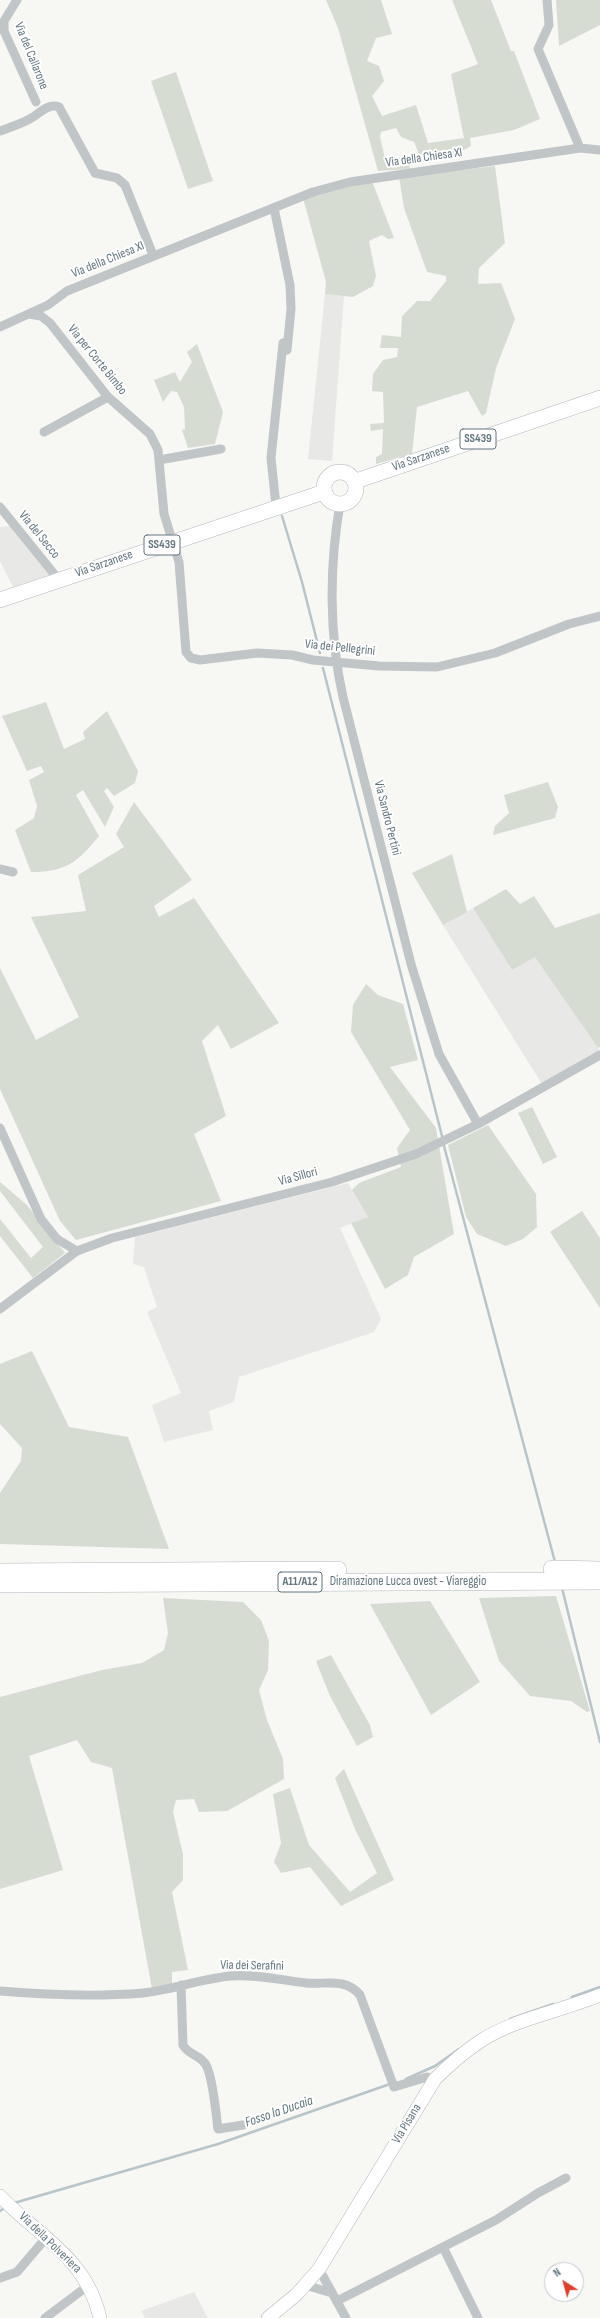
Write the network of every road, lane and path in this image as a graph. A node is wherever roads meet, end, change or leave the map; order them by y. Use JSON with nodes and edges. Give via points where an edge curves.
{"nodes":[{"id":1,"x":17,"y":0,"type":"edge"},
{"id":2,"x":547,"y":0,"type":"edge"},
{"id":3,"x":36,"y":102,"type":"dead end"},
{"id":4,"x":0,"y":131,"type":"edge"},
{"id":5,"x":580,"y":148,"type":"junction"},
{"id":6,"x":600,"y":150,"type":"edge"},
{"id":7,"x":274,"y":208,"type":"junction"},
{"id":8,"x":153,"y":256,"type":"junction"},
{"id":9,"x":29,"y":314,"type":"junction"},
{"id":10,"x":0,"y":327,"type":"edge"},
{"id":11,"x":282,"y":343,"type":"dead end"},
{"id":12,"x":286,"y":355,"type":"dead end"},
{"id":13,"x":108,"y":397,"type":"junction"},
{"id":14,"x":600,"y":398,"type":"edge"},
{"id":15,"x":44,"y":432,"type":"dead end"},
{"id":16,"x":221,"y":449,"type":"dead end"},
{"id":17,"x":159,"y":460,"type":"junction"},
{"id":18,"x":356,"y":481,"type":"junction"},
{"id":19,"x":324,"y":492,"type":"junction"},
{"id":20,"x":340,"y":504,"type":"junction"},
{"id":21,"x":276,"y":506,"type":"junction"},
{"id":22,"x":0,"y":507,"type":"edge"},
{"id":23,"x":173,"y":541,"type":"junction"},
{"id":24,"x":58,"y":580,"type":"junction"},
{"id":25,"x":0,"y":600,"type":"edge"},
{"id":26,"x":600,"y":616,"type":"edge"},
{"id":27,"x":335,"y":662,"type":"junction"},
{"id":28,"x":0,"y":869,"type":"edge"},
{"id":29,"x":13,"y":872,"type":"dead end"},
{"id":30,"x":600,"y":1055,"type":"edge"},
{"id":31,"x":478,"y":1124,"type":"junction"},
{"id":32,"x":0,"y":1128,"type":"edge"},
{"id":33,"x":76,"y":1251,"type":"junction"},
{"id":34,"x":0,"y":1309,"type":"edge"},
{"id":35,"x":600,"y":1570,"type":"edge"},
{"id":36,"x":0,"y":1572,"type":"edge"},
{"id":37,"x":600,"y":1581,"type":"edge"},
{"id":38,"x":0,"y":1584,"type":"edge"},
{"id":39,"x":181,"y":1985,"type":"junction"},
{"id":40,"x":0,"y":1991,"type":"edge"},
{"id":41,"x":600,"y":1995,"type":"edge"},
{"id":42,"x":435,"y":2079,"type":"junction"},
{"id":43,"x":243,"y":2125,"type":"dead end"},
{"id":44,"x":566,"y":2178,"type":"dead end"},
{"id":45,"x":7,"y":2202,"type":"edge"},
{"id":46,"x":46,"y":2238,"type":"junction"},
{"id":47,"x":443,"y":2247,"type":"junction"},
{"id":48,"x":319,"y":2269,"type":"junction"},
{"id":49,"x":0,"y":2278,"type":"edge"},
{"id":50,"x":89,"y":2285,"type":"junction"},
{"id":51,"x":305,"y":2286,"type":"junction"},
{"id":52,"x":335,"y":2297,"type":"junction"},
{"id":53,"x":45,"y":2318,"type":"edge"},
{"id":54,"x":100,"y":2318,"type":"edge"},
{"id":55,"x":268,"y":2318,"type":"edge"},
{"id":56,"x":346,"y":2318,"type":"edge"},
{"id":57,"x":478,"y":2318,"type":"edge"}],
"edges":[{"from":1,"to":3,"type":"street","name":"Via del Callarone","via":[[4,21],[4,31]]},
{"from":2,"to":5,"type":"street","via":[[549,25],[538,49]]},
{"from":4,"to":8,"type":"street","via":[[33,117],[42,110],[55,105],[59,107],[95,173],[117,178],[125,185]]},
{"from":5,"to":6,"type":"street","name":"Via della Chiesa XI"},
{"from":5,"to":7,"type":"street","name":"Via della Chiesa XI","via":[[350,182],[312,192]]},
{"from":7,"to":8,"type":"street","name":"Via della Chiesa XI"},
{"from":7,"to":12,"type":"street","via":[[290,285],[291,310]]},
{"from":8,"to":9,"type":"street","name":"Via della Chiesa XI","via":[[67,291],[48,306]]},
{"from":9,"to":10,"type":"street","name":"Via della Chiesa XI"},
{"from":9,"to":13,"type":"street","name":"Via per Corte Bimbo","via":[[41,316],[50,323]]},
{"from":11,"to":21,"type":"street","via":[[271,458]]},
{"from":13,"to":15,"type":"street"},
{"from":13,"to":17,"type":"street","name":"Via per Corte Bimbo","via":[[150,434],[158,450]]},
{"from":14,"to":18,"type":"main road","name":"Via Sarzanese","number":"SS439"},
{"from":16,"to":17,"type":"street"},
{"from":17,"to":23,"type":"street","name":"Via per Corte Bimbo","via":[[164,514]]},
{"from":18,"to":19,"type":"main road","via":[[343,472],[333,473],[325,481]]},
{"from":18,"to":20,"type":"main road","via":[[354,497]]},
{"from":19,"to":20,"type":"main road","via":[[330,501]]},
{"from":19,"to":21,"type":"main road","name":"Via Sarzanese","number":"SS439"},
{"from":20,"to":27,"type":"street","name":"Via Sandro Pertini","via":[[334,541]]},
{"from":21,"to":23,"type":"main road","name":"Via Sarzanese","number":"SS439"},
{"from":22,"to":24,"type":"street","name":"Via del Secco"},
{"from":23,"to":24,"type":"main road","name":"Via Sarzanese","number":"SS439"},
{"from":23,"to":27,"type":"street","name":"Via dei Pellegrini","via":[[179,562],[186,652],[189,657],[200,660],[257,653],[292,655]]},
{"from":24,"to":25,"type":"main road","name":"Via Sarzanese","number":"SS439"},
{"from":26,"to":27,"type":"street","name":"Via dei Pellegrini","via":[[569,624],[495,653],[438,667]]},
{"from":27,"to":31,"type":"street","name":"Via Sandro Pertini","via":[[411,964],[439,1054]]},
{"from":28,"to":29,"type":"street"},
{"from":30,"to":31,"type":"street","name":"Via Sillori"},
{"from":31,"to":33,"type":"street","name":"Via Sillori","via":[[416,1154],[332,1182],[112,1238]]},
{"from":32,"to":33,"type":"street","via":[[41,1219],[57,1239]]},
{"from":33,"to":34,"type":"street","name":"Via Sillori"},
{"from":35,"to":36,"type":"highway","name":"Diramazione Lucca ovest - Viareggio","number":"A11/A12"},
{"from":37,"to":38,"type":"highway","name":"Diramazione Lucca ovest - Viareggio","number":"A11/A12"},
{"from":39,"to":40,"type":"street","name":"Via dei Serafini","via":[[144,1992],[70,1994]]},
{"from":39,"to":42,"type":"street","name":"Via dei Serafini","via":[[231,1976],[285,1978],[306,1983],[337,1982],[349,1986],[360,1995],[392,2083],[427,2077]]},
{"from":39,"to":43,"type":"street","via":[[183,2045],[185,2050],[207,2065],[218,2130]]},
{"from":41,"to":42,"type":"main road","name":"Via Pisana","via":[[511,2026],[483,2040],[455,2060]]},
{"from":42,"to":48,"type":"main road","name":"Via Pisana"},
{"from":44,"to":47,"type":"street","via":[[496,2220]]},
{"from":45,"to":46,"type":"main road","name":"Via della Polveriera"},
{"from":46,"to":49,"type":"street","via":[[17,2272]]},
{"from":46,"to":50,"type":"main road","name":"Via della Polveriera","via":[[77,2267]]},
{"from":47,"to":52,"type":"street"},
{"from":47,"to":57,"type":"street"},
{"from":48,"to":51,"type":"main road","name":"Via Pisana"},
{"from":48,"to":52,"type":"street"},
{"from":50,"to":53,"type":"street"},
{"from":50,"to":54,"type":"main road","name":"Via della Polveriera"},
{"from":51,"to":52,"type":"street"},
{"from":51,"to":55,"type":"main road","name":"Via Pisana"},
{"from":52,"to":56,"type":"street"}]}
